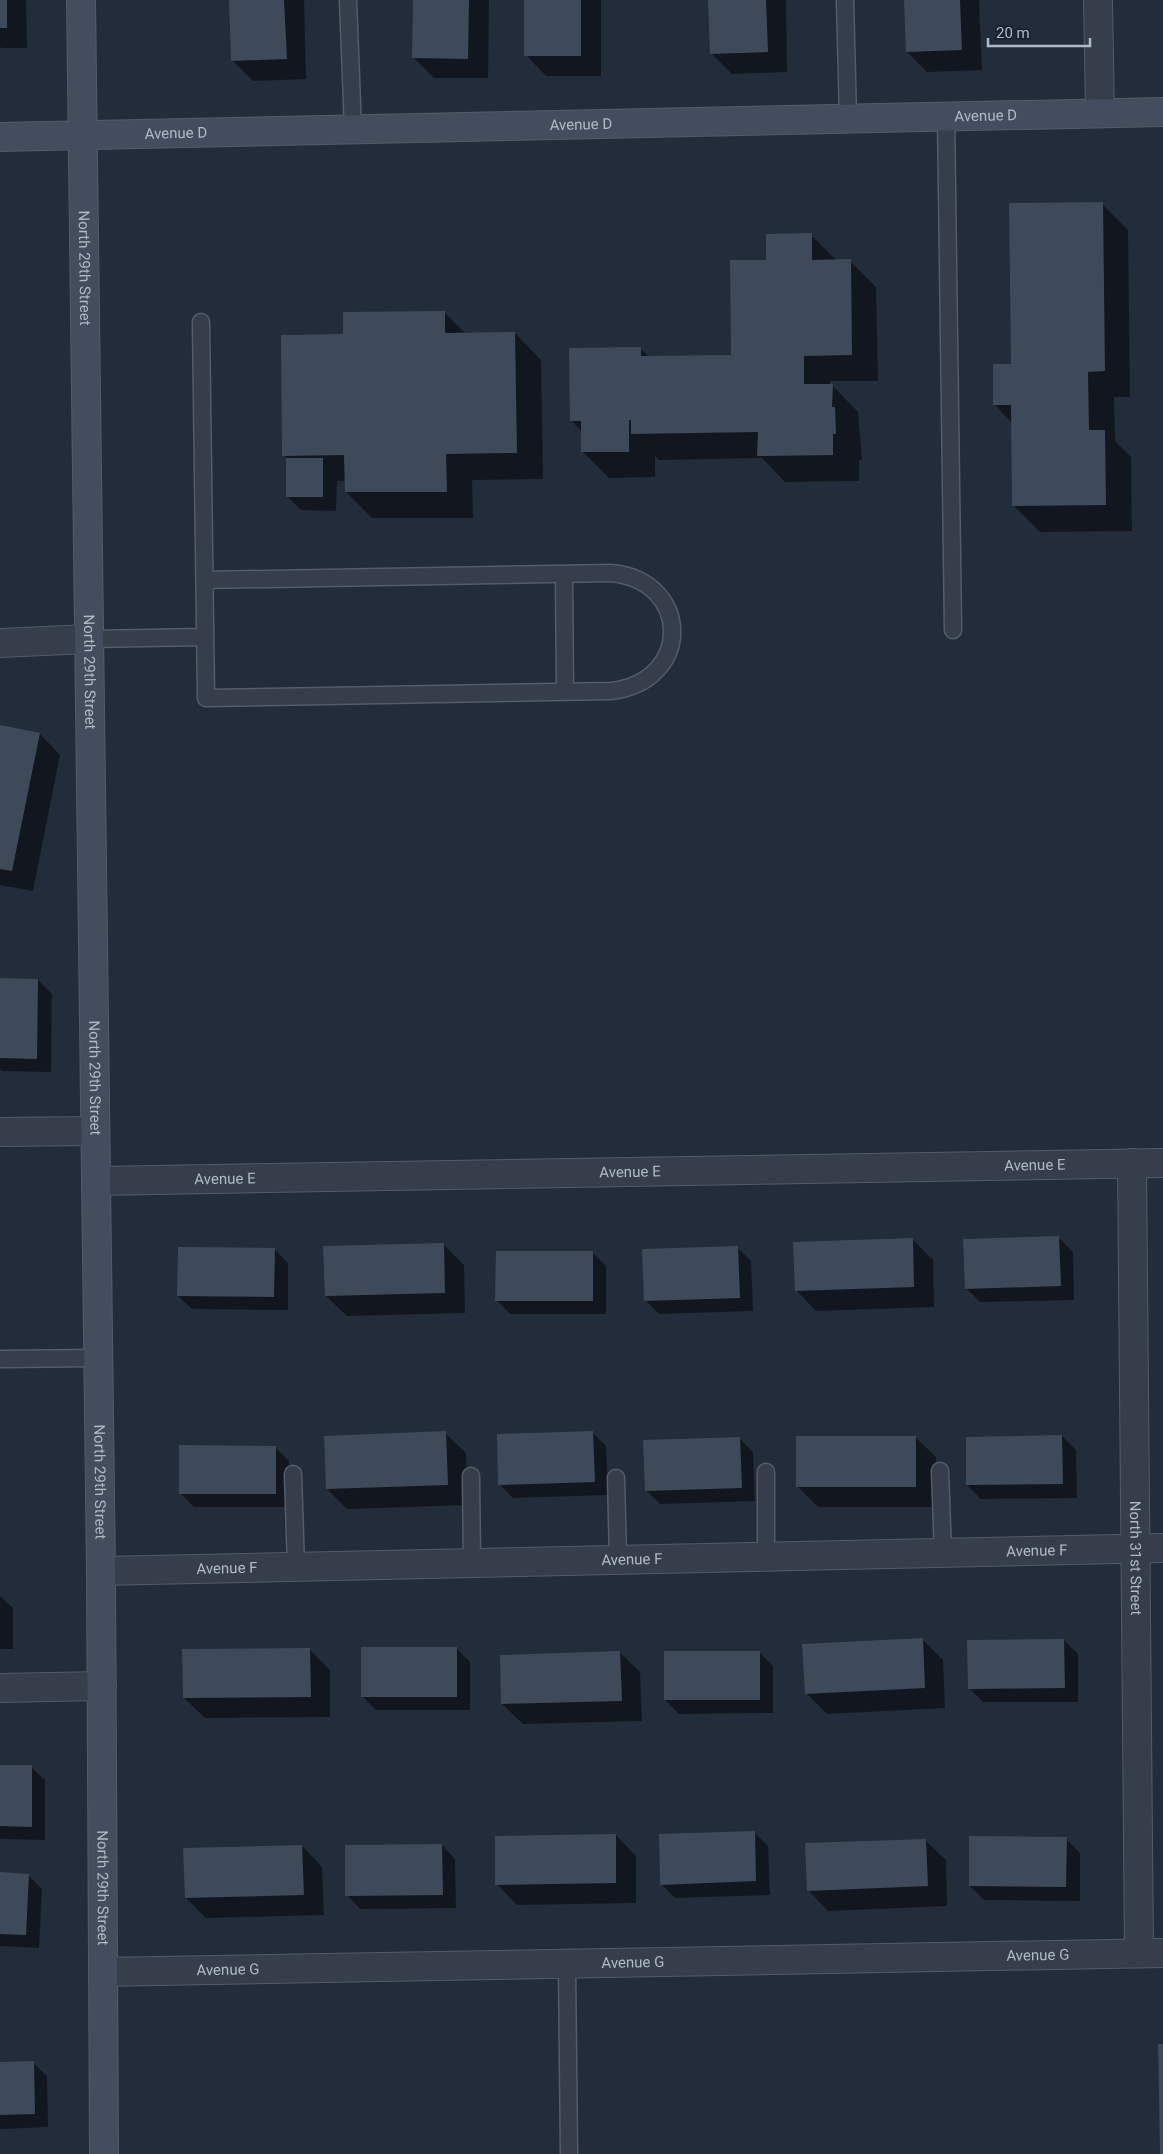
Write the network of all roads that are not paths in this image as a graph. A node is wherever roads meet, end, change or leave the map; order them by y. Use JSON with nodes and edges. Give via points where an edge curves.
{"nodes":[{"id":1,"x":81,"y":0,"type":"edge"},
{"id":2,"x":348,"y":0,"type":"edge"},
{"id":3,"x":845,"y":0,"type":"edge"},
{"id":4,"x":1098,"y":0,"type":"edge"},
{"id":5,"x":1100,"y":112,"type":"junction"},
{"id":6,"x":1163,"y":112,"type":"edge"},
{"id":7,"x":946,"y":116,"type":"junction"},
{"id":8,"x":848,"y":118,"type":"junction"},
{"id":9,"x":353,"y":130,"type":"junction"},
{"id":10,"x":82,"y":136,"type":"junction"},
{"id":11,"x":0,"y":137,"type":"edge"},
{"id":12,"x":201,"y":322,"type":"dead end"},
{"id":13,"x":564,"y":574,"type":"junction"},
{"id":14,"x":204,"y":580,"type":"junction"},
{"id":15,"x":953,"y":630,"type":"dead end"},
{"id":16,"x":205,"y":637,"type":"junction"},
{"id":17,"x":89,"y":638,"type":"junction"},
{"id":18,"x":0,"y":643,"type":"edge"},
{"id":19,"x":565,"y":692,"type":"junction"},
{"id":20,"x":95,"y":1131,"type":"junction"},
{"id":21,"x":0,"y":1132,"type":"edge"},
{"id":22,"x":1132,"y":1163,"type":"junction"},
{"id":23,"x":1163,"y":1163,"type":"edge"},
{"id":24,"x":96,"y":1181,"type":"junction"},
{"id":25,"x":0,"y":1358,"type":"edge"},
{"id":26,"x":98,"y":1358,"type":"junction"},
{"id":27,"x":940,"y":1471,"type":"dead end"},
{"id":28,"x":766,"y":1472,"type":"dead end"},
{"id":29,"x":293,"y":1474,"type":"dead end"},
{"id":30,"x":471,"y":1476,"type":"dead end"},
{"id":31,"x":616,"y":1478,"type":"dead end"},
{"id":32,"x":1135,"y":1548,"type":"junction"},
{"id":33,"x":1163,"y":1548,"type":"edge"},
{"id":34,"x":942,"y":1553,"type":"junction"},
{"id":35,"x":766,"y":1556,"type":"junction"},
{"id":36,"x":618,"y":1559,"type":"junction"},
{"id":37,"x":472,"y":1562,"type":"junction"},
{"id":38,"x":296,"y":1567,"type":"junction"},
{"id":39,"x":101,"y":1571,"type":"junction"},
{"id":40,"x":102,"y":1686,"type":"junction"},
{"id":41,"x":0,"y":1688,"type":"edge"},
{"id":42,"x":1151,"y":1953,"type":"edge"},
{"id":43,"x":567,"y":1964,"type":"junction"},
{"id":44,"x":103,"y":1972,"type":"junction"},
{"id":45,"x":104,"y":2154,"type":"edge"},
{"id":46,"x":569,"y":2154,"type":"edge"}],
"edges":[{"from":1,"to":10,"type":"street","name":"North 29th Street"},
{"from":2,"to":9,"type":"lane"},
{"from":3,"to":8,"type":"lane"},
{"from":4,"to":5,"type":"street"},
{"from":5,"to":6,"type":"street","name":"Avenue D"},
{"from":5,"to":7,"type":"street","name":"Avenue D"},
{"from":7,"to":8,"type":"street","name":"Avenue D"},
{"from":7,"to":15,"type":"lane"},
{"from":8,"to":9,"type":"street","name":"Avenue D"},
{"from":9,"to":10,"type":"street","name":"Avenue D"},
{"from":10,"to":11,"type":"street","name":"Avenue D"},
{"from":10,"to":17,"type":"street","name":"North 29th Street"},
{"from":12,"to":14,"type":"lane"},
{"from":13,"to":14,"type":"lane"},
{"from":13,"to":19,"type":"lane"},
{"from":13,"to":19,"type":"lane","via":[[626,574],[641,580],[663,601],[670,615],[672,631],[664,661],[642,683],[611,691]]},
{"from":14,"to":16,"type":"lane"},
{"from":16,"to":17,"type":"lane"},
{"from":16,"to":19,"type":"lane","via":[[206,698]]},
{"from":17,"to":18,"type":"street"},
{"from":17,"to":20,"type":"street","name":"North 29th Street"},
{"from":20,"to":21,"type":"street"},
{"from":20,"to":24,"type":"street","name":"North 29th Street"},
{"from":22,"to":23,"type":"street","name":"Avenue E"},
{"from":22,"to":24,"type":"street","name":"Avenue E"},
{"from":22,"to":32,"type":"street","name":"North 31st Street"},
{"from":24,"to":26,"type":"street","name":"North 29th Street"},
{"from":25,"to":26,"type":"lane"},
{"from":26,"to":39,"type":"street","name":"North 29th Street"},
{"from":27,"to":34,"type":"lane"},
{"from":28,"to":35,"type":"lane"},
{"from":29,"to":38,"type":"lane"},
{"from":30,"to":37,"type":"lane"},
{"from":31,"to":36,"type":"lane"},
{"from":32,"to":33,"type":"street","name":"Avenue F"},
{"from":32,"to":34,"type":"street","name":"Avenue F"},
{"from":32,"to":42,"type":"street","name":"North 31st Street"},
{"from":34,"to":35,"type":"street","name":"Avenue F"},
{"from":35,"to":36,"type":"street","name":"Avenue F"},
{"from":36,"to":37,"type":"street","name":"Avenue F"},
{"from":37,"to":38,"type":"street","name":"Avenue F"},
{"from":38,"to":39,"type":"street","name":"Avenue F"},
{"from":39,"to":40,"type":"street","name":"North 29th Street"},
{"from":40,"to":41,"type":"street"},
{"from":40,"to":44,"type":"street","name":"North 29th Street"},
{"from":42,"to":43,"type":"street","name":"Avenue G"},
{"from":43,"to":44,"type":"street","name":"Avenue G"},
{"from":43,"to":46,"type":"lane"},
{"from":44,"to":45,"type":"street","name":"North 29th Street"}]}
